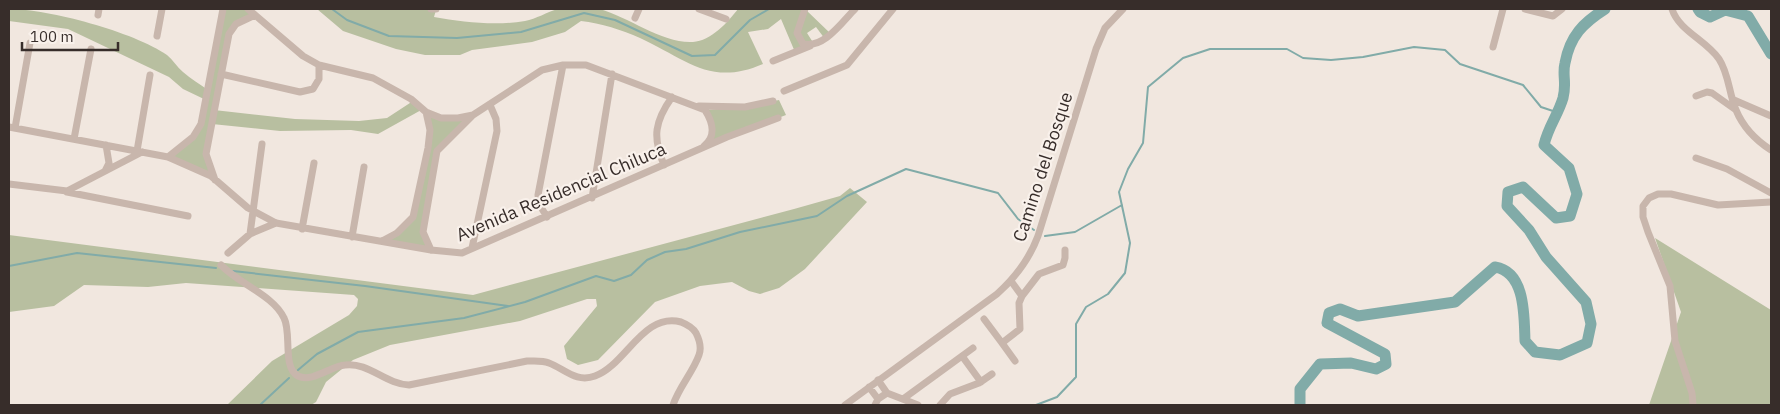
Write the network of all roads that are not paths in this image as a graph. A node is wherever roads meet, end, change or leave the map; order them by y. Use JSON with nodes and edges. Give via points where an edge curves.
{"nodes":[{"id":1,"x":162,"y":9,"type":"edge"},
{"id":2,"x":223,"y":9,"type":"edge"},
{"id":3,"x":248,"y":9,"type":"edge"},
{"id":4,"x":431,"y":9,"type":"edge"},
{"id":5,"x":436,"y":9,"type":"edge"},
{"id":6,"x":639,"y":9,"type":"edge"},
{"id":7,"x":699,"y":9,"type":"edge"},
{"id":8,"x":855,"y":9,"type":"edge"},
{"id":9,"x":893,"y":9,"type":"edge"},
{"id":10,"x":1123,"y":9,"type":"edge"},
{"id":11,"x":1503,"y":9,"type":"edge"},
{"id":12,"x":1526,"y":9,"type":"edge"},
{"id":13,"x":1562,"y":9,"type":"edge"},
{"id":14,"x":1672,"y":9,"type":"edge"},
{"id":15,"x":802,"y":11,"type":"edge"},
{"id":16,"x":1546,"y":12,"type":"edge"},
{"id":17,"x":255,"y":15,"type":"junction"},
{"id":18,"x":635,"y":18,"type":"dead end"},
{"id":19,"x":726,"y":19,"type":"dead end"},
{"id":20,"x":157,"y":36,"type":"dead end"},
{"id":21,"x":30,"y":44,"type":"dead end"},
{"id":22,"x":810,"y":46,"type":"junction"},
{"id":23,"x":1493,"y":46,"type":"dead end"},
{"id":24,"x":91,"y":49,"type":"dead end"},
{"id":25,"x":773,"y":61,"type":"dead end"},
{"id":26,"x":319,"y":65,"type":"junction"},
{"id":27,"x":563,"y":65,"type":"junction"},
{"id":28,"x":221,"y":74,"type":"junction"},
{"id":29,"x":612,"y":74,"type":"junction"},
{"id":30,"x":150,"y":75,"type":"dead end"},
{"id":31,"x":784,"y":91,"type":"dead end"},
{"id":32,"x":1696,"y":96,"type":"dead end"},
{"id":33,"x":672,"y":97,"type":"junction"},
{"id":34,"x":1734,"y":100,"type":"junction"},
{"id":35,"x":773,"y":101,"type":"dead end"},
{"id":36,"x":490,"y":105,"type":"junction"},
{"id":37,"x":694,"y":105,"type":"junction"},
{"id":38,"x":1736,"y":110,"type":"junction"},
{"id":39,"x":426,"y":112,"type":"junction"},
{"id":40,"x":473,"y":115,"type":"junction"},
{"id":41,"x":1771,"y":116,"type":"edge"},
{"id":42,"x":778,"y":118,"type":"dead end"},
{"id":43,"x":12,"y":128,"type":"edge"},
{"id":44,"x":74,"y":139,"type":"junction"},
{"id":45,"x":262,"y":144,"type":"dead end"},
{"id":46,"x":106,"y":145,"type":"junction"},
{"id":47,"x":1771,"y":150,"type":"edge"},
{"id":48,"x":139,"y":151,"type":"junction"},
{"id":49,"x":698,"y":151,"type":"junction"},
{"id":50,"x":168,"y":157,"type":"junction"},
{"id":51,"x":1696,"y":158,"type":"dead end"},
{"id":52,"x":314,"y":164,"type":"dead end"},
{"id":53,"x":664,"y":165,"type":"junction"},
{"id":54,"x":364,"y":166,"type":"dead end"},
{"id":55,"x":106,"y":171,"type":"junction"},
{"id":56,"x":216,"y":180,"type":"junction"},
{"id":57,"x":9,"y":184,"type":"edge"},
{"id":58,"x":67,"y":192,"type":"junction"},
{"id":59,"x":1771,"y":193,"type":"edge"},
{"id":60,"x":592,"y":198,"type":"junction"},
{"id":61,"x":1771,"y":202,"type":"edge"},
{"id":62,"x":252,"y":211,"type":"junction"},
{"id":63,"x":188,"y":216,"type":"dead end"},
{"id":64,"x":547,"y":217,"type":"junction"},
{"id":65,"x":276,"y":223,"type":"junction"},
{"id":66,"x":302,"y":229,"type":"junction"},
{"id":67,"x":250,"y":234,"type":"junction"},
{"id":68,"x":352,"y":237,"type":"junction"},
{"id":69,"x":381,"y":241,"type":"junction"},
{"id":70,"x":472,"y":248,"type":"junction"},
{"id":71,"x":431,"y":250,"type":"junction"},
{"id":72,"x":1064,"y":250,"type":"dead end"},
{"id":73,"x":228,"y":253,"type":"dead end"},
{"id":74,"x":221,"y":265,"type":"dead end"},
{"id":75,"x":1011,"y":281,"type":"junction"},
{"id":76,"x":1022,"y":296,"type":"junction"},
{"id":77,"x":984,"y":319,"type":"dead end"},
{"id":78,"x":1002,"y":342,"type":"junction"},
{"id":79,"x":972,"y":348,"type":"dead end"},
{"id":80,"x":962,"y":356,"type":"junction"},
{"id":81,"x":1015,"y":361,"type":"dead end"},
{"id":82,"x":992,"y":374,"type":"dead end"},
{"id":83,"x":878,"y":380,"type":"junction"},
{"id":84,"x":981,"y":382,"type":"junction"},
{"id":85,"x":869,"y":387,"type":"junction"},
{"id":86,"x":887,"y":392,"type":"junction"},
{"id":87,"x":903,"y":399,"type":"junction"},
{"id":88,"x":876,"y":402,"type":"edge"},
{"id":89,"x":673,"y":405,"type":"edge"},
{"id":90,"x":845,"y":405,"type":"edge"},
{"id":91,"x":918,"y":405,"type":"edge"},
{"id":92,"x":940,"y":405,"type":"edge"},
{"id":93,"x":1693,"y":405,"type":"edge"}],
"edges":[{"from":1,"to":20,"type":"street"},
{"from":2,"to":50,"type":"street","via":[[201,124],[193,137]]},
{"from":3,"to":17,"type":"street","name":"Avenida Residencial Chiluca"},
{"from":4,"to":5,"type":"street"},
{"from":6,"to":18,"type":"street"},
{"from":7,"to":19,"type":"street"},
{"from":8,"to":22,"type":"street","via":[[829,36]]},
{"from":9,"to":31,"type":"street","via":[[847,65]]},
{"from":10,"to":75,"type":"street","name":"Camino del Bosque","via":[[1105,28],[1096,49],[1031,253]]},
{"from":11,"to":23,"type":"street"},
{"from":12,"to":16,"type":"street"},
{"from":13,"to":16,"type":"street","via":[[1553,16]]},
{"from":14,"to":34,"type":"street","via":[[1683,26],[1719,59]]},
{"from":15,"to":22,"type":"street","via":[[797,33],[803,44]]},
{"from":17,"to":26,"type":"street","name":"Avenida Residencial Chiluca","via":[[303,56]]},
{"from":17,"to":28,"type":"street","via":[[236,24],[229,34]]},
{"from":21,"to":43,"type":"street"},
{"from":22,"to":25,"type":"street"},
{"from":24,"to":44,"type":"street"},
{"from":26,"to":28,"type":"street","via":[[319,79],[313,90],[300,92]]},
{"from":26,"to":39,"type":"street","name":"Avenida Residencial Chiluca","via":[[384,82],[411,98]]},
{"from":27,"to":29,"type":"street","name":"Avenida Residencial Chiluca","via":[[586,65]]},
{"from":27,"to":36,"type":"street","name":"Avenida Residencial Chiluca","via":[[542,70]]},
{"from":27,"to":64,"type":"street","via":[[538,195]]},
{"from":28,"to":56,"type":"street","via":[[206,154]]},
{"from":29,"to":33,"type":"street","name":"Avenida Residencial Chiluca"},
{"from":29,"to":60,"type":"street"},
{"from":30,"to":48,"type":"street"},
{"from":32,"to":38,"type":"street","via":[[1712,93]]},
{"from":33,"to":37,"type":"street","name":"Avenida Residencial Chiluca"},
{"from":33,"to":53,"type":"street","via":[[661,112],[656,131],[657,150]]},
{"from":34,"to":38,"type":"street"},
{"from":34,"to":41,"type":"street"},
{"from":35,"to":37,"type":"street","name":"Avenida Residencial Chiluca","via":[[720,108]]},
{"from":36,"to":40,"type":"street","name":"Avenida Residencial Chiluca"},
{"from":36,"to":70,"type":"street","via":[[497,131]]},
{"from":37,"to":49,"type":"street","name":"Avenida Residencial Chiluca","via":[[705,110],[712,120],[713,132],[708,143]]},
{"from":38,"to":47,"type":"street","via":[[1753,136]]},
{"from":39,"to":40,"type":"street","name":"Avenida Residencial Chiluca","via":[[441,118]]},
{"from":39,"to":69,"type":"street","via":[[430,130],[428,148],[412,217],[398,233]]},
{"from":40,"to":71,"type":"street","via":[[437,151],[422,232]]},
{"from":42,"to":49,"type":"street","name":"Avenida Residencial Chiluca"},
{"from":43,"to":44,"type":"street","name":"Avenida Residencial Chiluca"},
{"from":44,"to":46,"type":"street","name":"Avenida Residencial Chiluca"},
{"from":45,"to":62,"type":"street"},
{"from":46,"to":48,"type":"street","name":"Avenida Residencial Chiluca"},
{"from":46,"to":55,"type":"street","via":[[109,163]]},
{"from":48,"to":50,"type":"street","name":"Avenida Residencial Chiluca"},
{"from":48,"to":55,"type":"street"},
{"from":49,"to":53,"type":"street","name":"Avenida Residencial Chiluca"},
{"from":50,"to":56,"type":"street","name":"Avenida Residencial Chiluca"},
{"from":51,"to":59,"type":"street","via":[[1727,169]]},
{"from":52,"to":66,"type":"street"},
{"from":53,"to":60,"type":"street","name":"Avenida Residencial Chiluca"},
{"from":54,"to":68,"type":"street"},
{"from":55,"to":58,"type":"street"},
{"from":56,"to":62,"type":"street","name":"Avenida Residencial Chiluca"},
{"from":57,"to":58,"type":"street"},
{"from":58,"to":63,"type":"street"},
{"from":60,"to":64,"type":"street","name":"Avenida Residencial Chiluca"},
{"from":61,"to":93,"type":"street","via":[[1718,205],[1671,194],[1654,196],[1644,206],[1643,217],[1670,286],[1675,340]]},
{"from":62,"to":65,"type":"street","name":"Avenida Residencial Chiluca"},
{"from":62,"to":67,"type":"street"},
{"from":64,"to":70,"type":"street","name":"Avenida Residencial Chiluca"},
{"from":65,"to":66,"type":"street","name":"Avenida Residencial Chiluca"},
{"from":65,"to":67,"type":"street"},
{"from":66,"to":68,"type":"street","name":"Avenida Residencial Chiluca"},
{"from":67,"to":73,"type":"street"},
{"from":68,"to":69,"type":"street","name":"Avenida Residencial Chiluca"},
{"from":69,"to":71,"type":"street","name":"Avenida Residencial Chiluca"},
{"from":70,"to":71,"type":"street","name":"Avenida Residencial Chiluca","via":[[462,253]]},
{"from":72,"to":76,"type":"street","via":[[1066,258],[1063,265],[1039,274]]},
{"from":74,"to":89,"type":"street","via":[[279,310],[287,330],[291,369],[297,376],[305,377],[336,366],[358,365],[390,381],[409,384],[539,360],[583,379],[606,370],[658,323],[670,320],[684,323],[700,340],[700,354]]},
{"from":75,"to":76,"type":"street"},
{"from":75,"to":83,"type":"street","name":"Camino del Bosque"},
{"from":76,"to":78,"type":"street","via":[[1019,303],[1020,329]]},
{"from":77,"to":78,"type":"street"},
{"from":78,"to":81,"type":"street"},
{"from":79,"to":80,"type":"street"},
{"from":80,"to":84,"type":"street"},
{"from":80,"to":87,"type":"street"},
{"from":82,"to":84,"type":"street"},
{"from":83,"to":85,"type":"street","name":"Camino del Bosque"},
{"from":83,"to":86,"type":"street"},
{"from":84,"to":92,"type":"street","via":[[950,394]]},
{"from":85,"to":88,"type":"street"},
{"from":85,"to":90,"type":"street","name":"Camino del Bosque"},
{"from":86,"to":87,"type":"street"},
{"from":86,"to":88,"type":"street"},
{"from":87,"to":91,"type":"street"}]}
